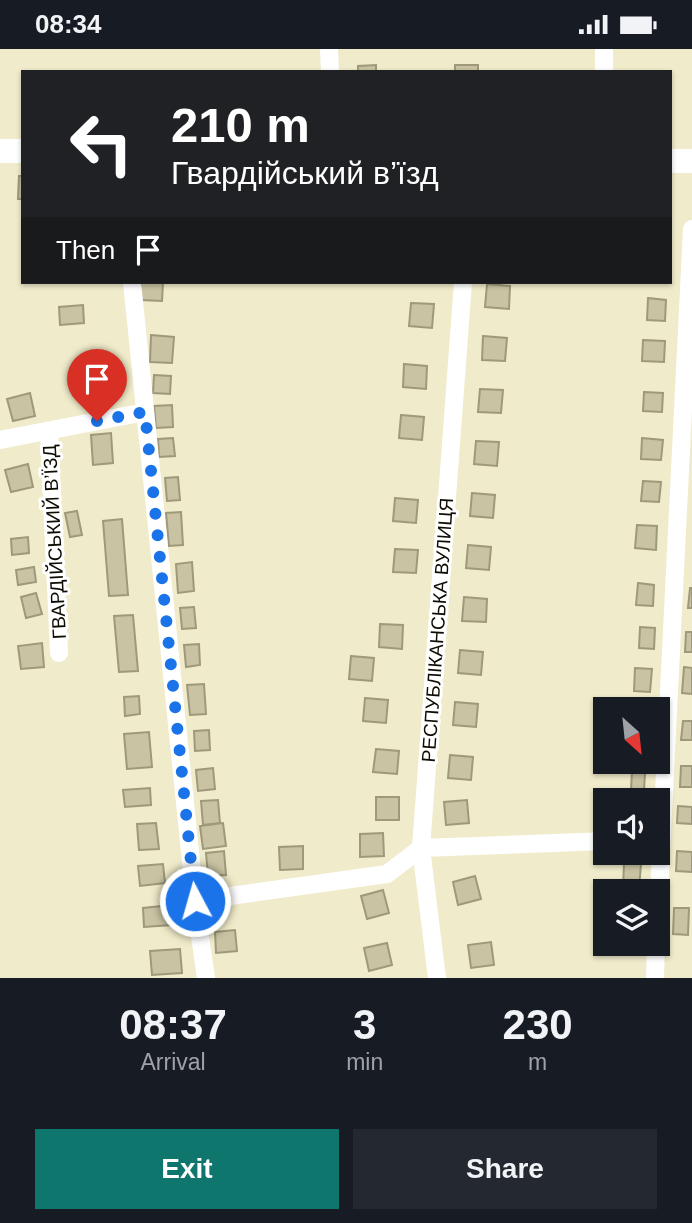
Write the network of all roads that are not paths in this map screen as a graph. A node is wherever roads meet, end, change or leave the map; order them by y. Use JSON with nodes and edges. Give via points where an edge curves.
{"nodes":[{"id":1,"x":329,"y":49,"type":"edge"},
{"id":2,"x":604,"y":49,"type":"edge"},
{"id":3,"x":330,"y":70,"type":"edge"},
{"id":4,"x":604,"y":70,"type":"edge"},
{"id":5,"x":0,"y":151,"type":"edge"},
{"id":6,"x":21,"y":151,"type":"edge"},
{"id":7,"x":672,"y":161,"type":"edge"},
{"id":8,"x":692,"y":161,"type":"edge"},
{"id":9,"x":692,"y":229,"type":"edge"},
{"id":10,"x":132,"y":284,"type":"edge"},
{"id":11,"x":463,"y":284,"type":"edge"},
{"id":12,"x":145,"y":412,"type":"junction"},
{"id":13,"x":48,"y":431,"type":"junction"},
{"id":14,"x":0,"y":440,"type":"edge"},
{"id":15,"x":59,"y":653,"type":"dead end"},
{"id":16,"x":663,"y":788,"type":"edge"},
{"id":17,"x":593,"y":841,"type":"edge"},
{"id":18,"x":421,"y":848,"type":"junction"},
{"id":19,"x":195,"y":901,"type":"junction"},
{"id":20,"x":656,"y":956,"type":"edge"},
{"id":21,"x":206,"y":978,"type":"edge"},
{"id":22,"x":437,"y":978,"type":"edge"},
{"id":23,"x":655,"y":978,"type":"edge"}],
"edges":[{"from":1,"to":3,"type":"street"},
{"from":2,"to":4,"type":"street"},
{"from":5,"to":6,"type":"street"},
{"from":7,"to":8,"type":"street"},
{"from":9,"to":16,"type":"street"},
{"from":10,"to":12,"type":"street"},
{"from":11,"to":18,"type":"street","name":"РЕСПУБЛІКАНСЬКА ВУЛИЦЯ"},
{"from":12,"to":13,"type":"street","name":"ГВАРДІЙСЬКИЙ В’ЇЗД"},
{"from":12,"to":19,"type":"street"},
{"from":13,"to":14,"type":"street","name":"ГВАРДІЙСЬКИЙ В’ЇЗД"},
{"from":13,"to":15,"type":"street","name":"ГВАРДІЙСЬКИЙ В’ЇЗД"},
{"from":17,"to":18,"type":"street"},
{"from":18,"to":19,"type":"street","via":[[387,874]]},
{"from":18,"to":22,"type":"street","name":"РЕСПУБЛІКАНСЬКА ВУЛИЦЯ"},
{"from":19,"to":21,"type":"street"},
{"from":20,"to":23,"type":"street"}]}
